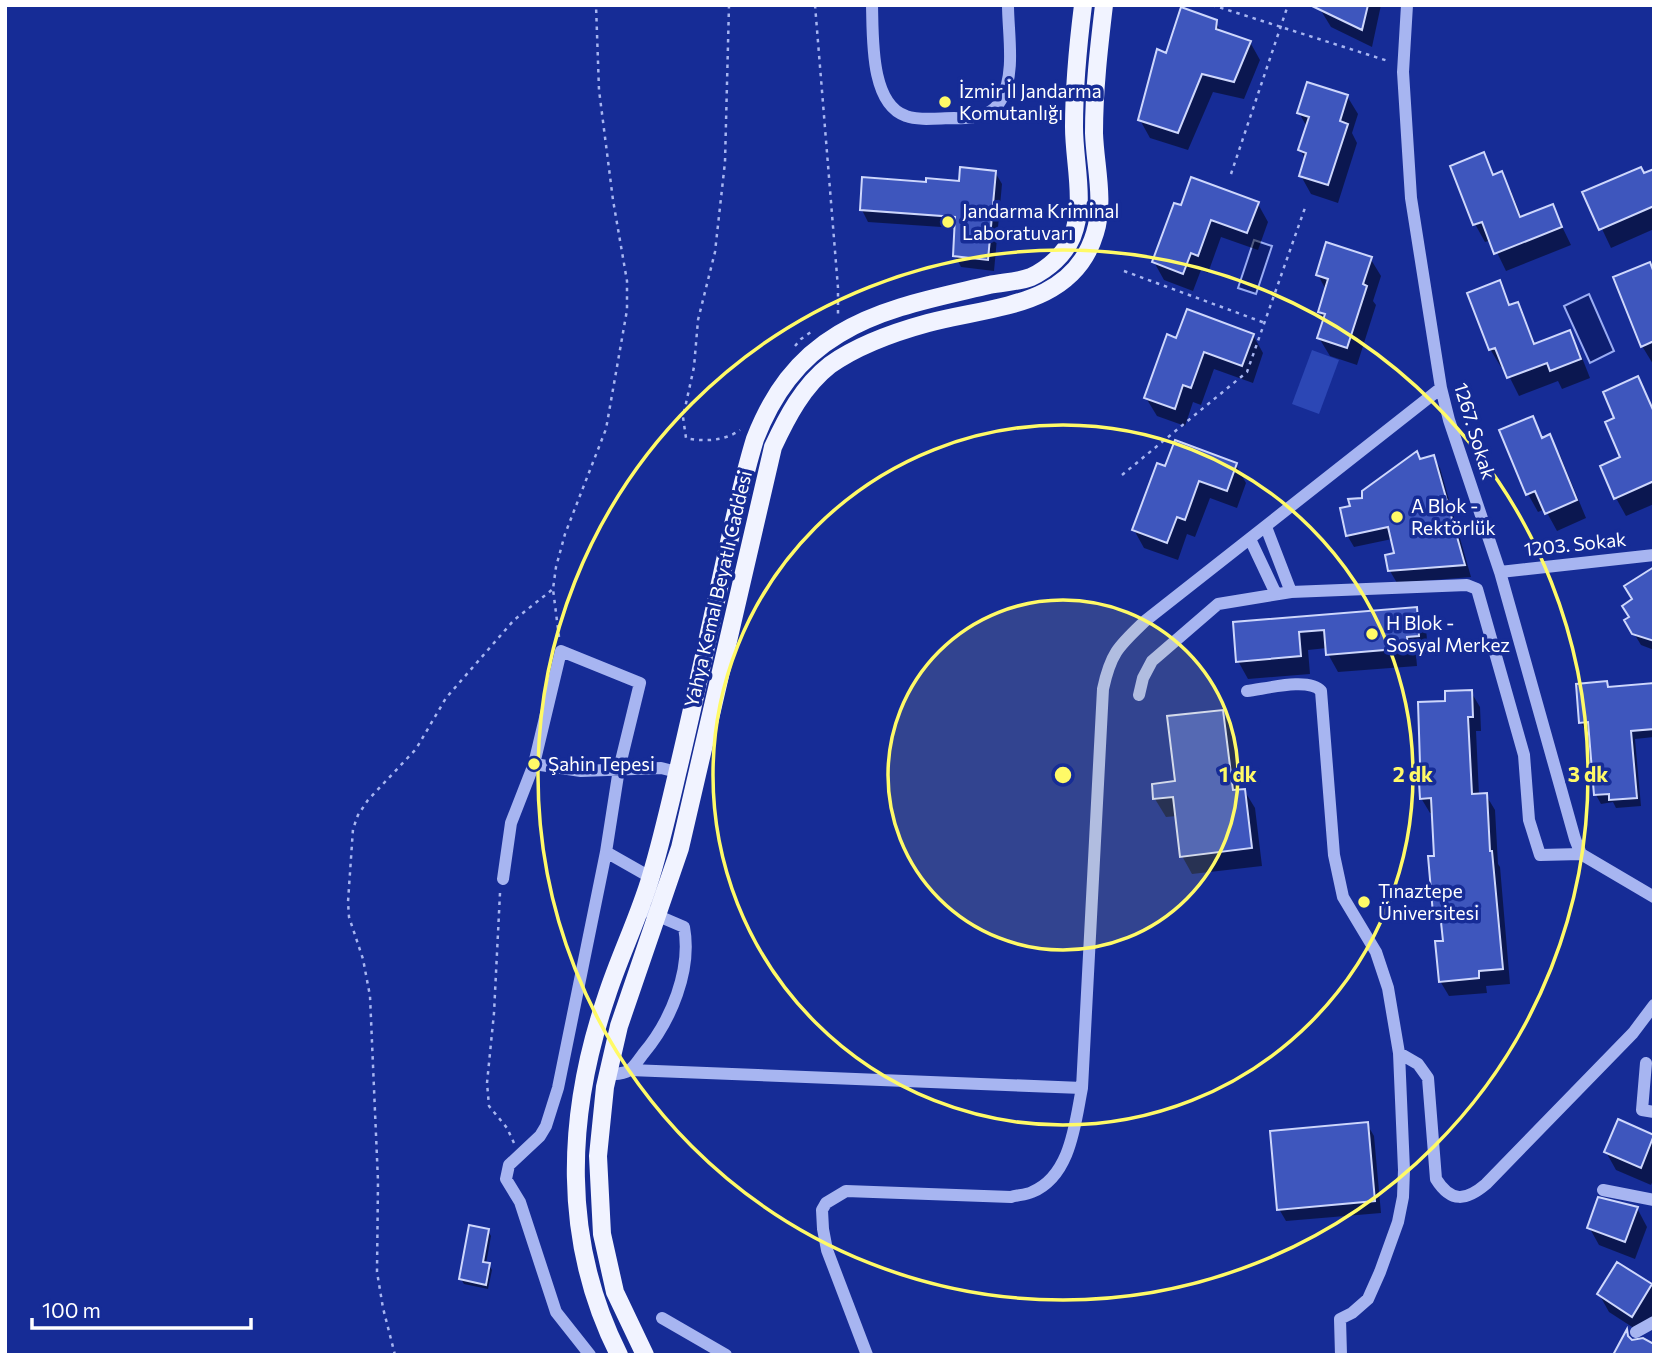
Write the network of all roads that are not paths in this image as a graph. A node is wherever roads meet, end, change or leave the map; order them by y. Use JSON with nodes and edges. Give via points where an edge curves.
{"nodes":[{"id":1,"x":872,"y":5,"type":"edge"},
{"id":2,"x":1008,"y":5,"type":"edge"},
{"id":3,"x":1083,"y":5,"type":"edge"},
{"id":4,"x":1104,"y":5,"type":"edge"},
{"id":5,"x":1407,"y":5,"type":"edge"},
{"id":6,"x":1441,"y":388,"type":"junction"},
{"id":7,"x":1266,"y":527,"type":"junction"},
{"id":8,"x":1250,"y":539,"type":"junction"},
{"id":9,"x":1654,"y":555,"type":"edge"},
{"id":10,"x":1500,"y":572,"type":"junction"},
{"id":11,"x":1291,"y":592,"type":"junction"},
{"id":12,"x":1276,"y":594,"type":"junction"},
{"id":13,"x":1247,"y":691,"type":"dead end"},
{"id":14,"x":1139,"y":695,"type":"dead end"},
{"id":15,"x":686,"y":731,"type":"junction"},
{"id":16,"x":706,"y":734,"type":"junction"},
{"id":17,"x":534,"y":764,"type":"junction"},
{"id":18,"x":619,"y":769,"type":"junction"},
{"id":19,"x":677,"y":772,"type":"junction"},
{"id":20,"x":606,"y":852,"type":"junction"},
{"id":21,"x":1581,"y":854,"type":"junction"},
{"id":22,"x":650,"y":877,"type":"junction"},
{"id":23,"x":503,"y":879,"type":"road end"},
{"id":24,"x":1654,"y":897,"type":"edge"},
{"id":25,"x":639,"y":909,"type":"junction"},
{"id":26,"x":658,"y":916,"type":"junction"},
{"id":27,"x":1654,"y":1005,"type":"edge"},
{"id":28,"x":1399,"y":1053,"type":"junction"},
{"id":29,"x":1646,"y":1063,"type":"dead end"},
{"id":30,"x":630,"y":1070,"type":"junction"},
{"id":31,"x":607,"y":1075,"type":"junction"},
{"id":32,"x":1082,"y":1088,"type":"junction"},
{"id":33,"x":1654,"y":1112,"type":"edge"},
{"id":34,"x":1603,"y":1190,"type":"dead end"},
{"id":35,"x":1654,"y":1200,"type":"edge"},
{"id":36,"x":662,"y":1318,"type":"dead end"},
{"id":37,"x":1654,"y":1322,"type":"edge"},
{"id":38,"x":1636,"y":1332,"type":"dead end"},
{"id":39,"x":590,"y":1355,"type":"edge"},
{"id":40,"x":619,"y":1355,"type":"edge"},
{"id":41,"x":645,"y":1355,"type":"edge"},
{"id":42,"x":726,"y":1355,"type":"edge"},
{"id":43,"x":867,"y":1355,"type":"edge"},
{"id":44,"x":1341,"y":1355,"type":"edge"}],
"edges":[{"from":1,"to":2,"type":"street","via":[[880,85],[894,110],[908,117],[971,119],[1000,102],[1006,87]]},
{"from":3,"to":15,"type":"main road","name":"Yahya Kemal Beyatlı Caddesi","via":[[1074,124],[1078,217],[1066,249],[1029,278],[916,304],[824,334],[787,377],[755,439]]},
{"from":4,"to":16,"type":"main road","name":"Yahya Kemal Beyatlı Caddesi","via":[[1094,133],[1098,213],[1090,247],[1058,287],[1024,302],[887,337],[830,365],[803,393],[782,428],[768,466]]},
{"from":5,"to":6,"type":"street","name":"1267. Sokak","via":[[1403,72],[1411,198]]},
{"from":6,"to":7,"type":"street"},
{"from":6,"to":10,"type":"street","name":"1267. Sokak"},
{"from":7,"to":8,"type":"street"},
{"from":7,"to":11,"type":"street"},
{"from":8,"to":12,"type":"street"},
{"from":8,"to":32,"type":"street","via":[[1118,646],[1107,670]]},
{"from":9,"to":10,"type":"street","name":"1203. Sokak"},
{"from":10,"to":21,"type":"street","name":"1267. Sokak"},
{"from":11,"to":12,"type":"street"},
{"from":11,"to":21,"type":"street","via":[[1466,585],[1477,589],[1524,755],[1529,820],[1540,855]]},
{"from":12,"to":14,"type":"street","via":[[1218,604],[1152,661]]},
{"from":13,"to":28,"type":"street","via":[[1303,684],[1321,691],[1339,883],[1384,972]]},
{"from":15,"to":16,"type":"main road"},
{"from":15,"to":19,"type":"main road","name":"Yahya Kemal Beyatlı Caddesi"},
{"from":16,"to":26,"type":"main road","name":"Yahya Kemal Beyatlı Caddesi","via":[[680,848]]},
{"from":17,"to":18,"type":"street","via":[[581,771]]},
{"from":17,"to":18,"type":"street","via":[[561,651],[640,683]]},
{"from":17,"to":23,"type":"street","via":[[511,823]]},
{"from":18,"to":19,"type":"street"},
{"from":18,"to":20,"type":"street"},
{"from":19,"to":22,"type":"main road","name":"Yahya Kemal Beyatlı Caddesi"},
{"from":20,"to":22,"type":"street"},
{"from":20,"to":39,"type":"street","via":[[558,1088],[546,1126],[509,1165],[506,1179],[520,1202],[556,1312]]},
{"from":21,"to":24,"type":"street"},
{"from":22,"to":25,"type":"main road","name":"Yahya Kemal Beyatlı Caddesi"},
{"from":25,"to":26,"type":"street"},
{"from":25,"to":40,"type":"main road","name":"Yahya Kemal Beyatlı Caddesi","via":[[592,1049],[582,1093],[576,1164],[578,1222],[587,1276]]},
{"from":26,"to":30,"type":"street","via":[[684,927],[684,967],[671,1009]]},
{"from":26,"to":31,"type":"main road","name":"Yahya Kemal Beyatlı Caddesi","via":[[619,1026]]},
{"from":27,"to":28,"type":"street","via":[[1633,1033],[1472,1196],[1455,1197],[1436,1179],[1428,1078],[1418,1063]]},
{"from":28,"to":44,"type":"street","via":[[1403,1197],[1368,1299],[1339,1319]]},
{"from":29,"to":33,"type":"street","via":[[1643,1111]]},
{"from":30,"to":31,"type":"street"},
{"from":30,"to":32,"type":"street"},
{"from":31,"to":41,"type":"main road","name":"Yahya Kemal Beyatlı Caddesi","via":[[598,1156],[602,1234],[615,1292]]},
{"from":32,"to":43,"type":"street","via":[[1072,1136],[1057,1170],[1032,1192],[1011,1197],[846,1191],[826,1203],[822,1219],[827,1250]]},
{"from":34,"to":35,"type":"street"},
{"from":36,"to":42,"type":"street"},
{"from":37,"to":38,"type":"street"}]}
